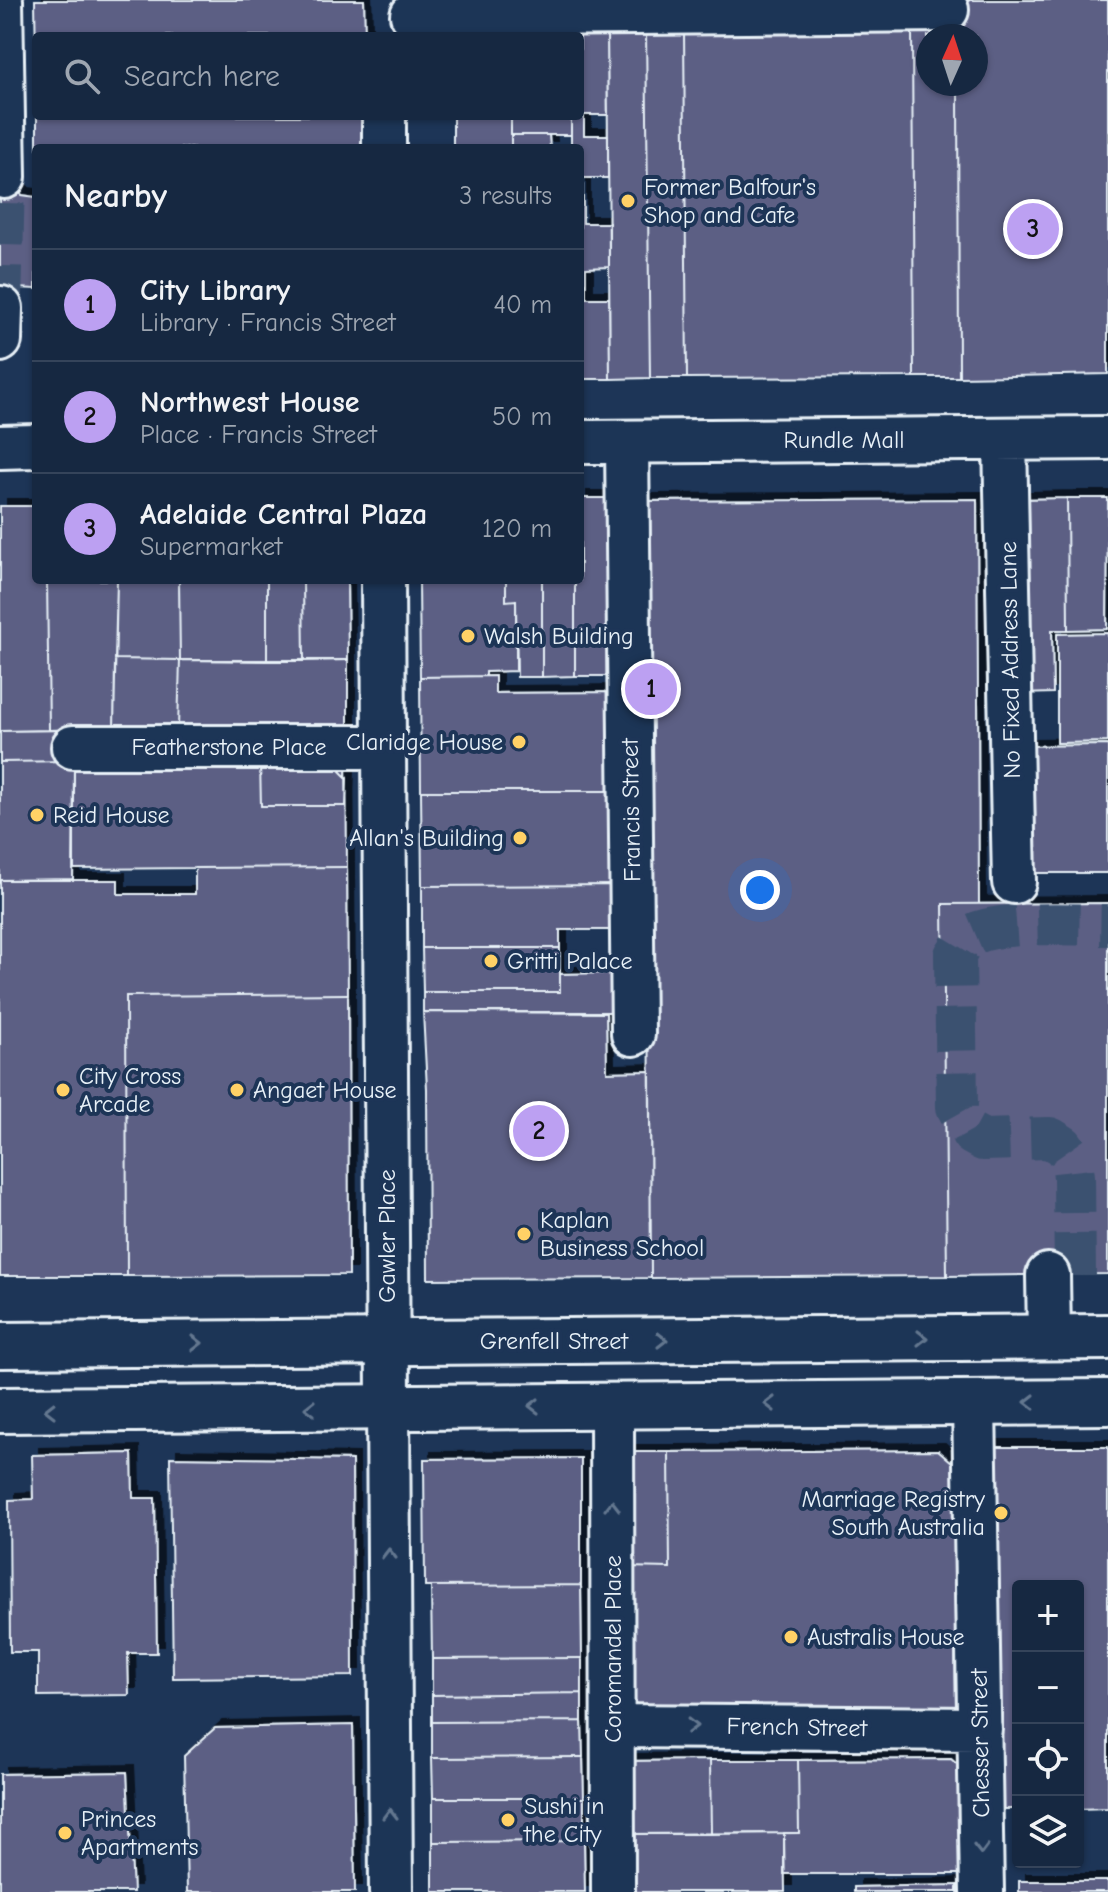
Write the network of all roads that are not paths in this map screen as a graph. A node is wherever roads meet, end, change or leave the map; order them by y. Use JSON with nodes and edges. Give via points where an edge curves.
{"nodes":[{"id":1,"x":1,"y":0,"type":"edge"},
{"id":2,"x":947,"y":10,"type":"dead end"},
{"id":3,"x":407,"y":17,"type":"edge"},
{"id":4,"x":384,"y":120,"type":"edge"},
{"id":5,"x":384,"y":144,"type":"edge"},
{"id":6,"x":4,"y":177,"type":"dead end"},
{"id":7,"x":1,"y":308,"type":"edge"},
{"id":8,"x":0,"y":340,"type":"edge"},
{"id":9,"x":1108,"y":438,"type":"edge"},
{"id":10,"x":1005,"y":439,"type":"junction"},
{"id":11,"x":584,"y":442,"type":"edge"},
{"id":12,"x":627,"y":442,"type":"junction"},
{"id":13,"x":32,"y":446,"type":"edge"},
{"id":14,"x":0,"y":447,"type":"edge"},
{"id":15,"x":383,"y":587,"type":"edge"},
{"id":16,"x":73,"y":747,"type":"dead end"},
{"id":17,"x":384,"y":747,"type":"junction"},
{"id":18,"x":1014,"y":882,"type":"dead end"},
{"id":19,"x":633,"y":1034,"type":"dead end"},
{"id":20,"x":1061,"y":1276,"type":"tunnel mouth"},
{"id":21,"x":1077,"y":1337,"type":"edge"},
{"id":22,"x":388,"y":1342,"type":"junction"},
{"id":23,"x":0,"y":1345,"type":"edge"},
{"id":24,"x":1108,"y":1402,"type":"edge"},
{"id":25,"x":974,"y":1403,"type":"junction"},
{"id":26,"x":612,"y":1406,"type":"junction"},
{"id":27,"x":388,"y":1407,"type":"junction"},
{"id":28,"x":0,"y":1410,"type":"edge"},
{"id":29,"x":614,"y":1726,"type":"junction"},
{"id":30,"x":980,"y":1729,"type":"junction"},
{"id":31,"x":391,"y":1892,"type":"edge"},
{"id":32,"x":613,"y":1892,"type":"edge"},
{"id":33,"x":982,"y":1892,"type":"edge"}],
"edges":[{"from":1,"to":6,"type":"street"},
{"from":2,"to":3,"type":"street"},
{"from":4,"to":5,"type":"street"},
{"from":7,"to":8,"type":"street"},
{"from":9,"to":10,"type":"street","name":"Rundle Mall"},
{"from":10,"to":12,"type":"street","name":"Rundle Mall"},
{"from":10,"to":18,"type":"street","name":"No Fixed Address Lane"},
{"from":11,"to":12,"type":"street","name":"Rundle Mall"},
{"from":12,"to":19,"type":"street","name":"Francis Street"},
{"from":13,"to":14,"type":"street"},
{"from":15,"to":17,"type":"street","name":"Gawler Place"},
{"from":16,"to":17,"type":"street","name":"Featherstone Place"},
{"from":17,"to":22,"type":"street","name":"Gawler Place"},
{"from":20,"to":21,"type":"street"},
{"from":22,"to":21,"type":"main road","name":"Grenfell Street","one_way":true},
{"from":23,"to":22,"type":"main road","name":"Grenfell Street","one_way":true},
{"from":22,"to":27,"type":"street","name":"Gawler Place"},
{"from":24,"to":25,"type":"main road","one_way":true},
{"from":25,"to":26,"type":"main road","one_way":true},
{"from":25,"to":30,"type":"street","name":"Chesser Street"},
{"from":26,"to":27,"type":"main road","one_way":true},
{"from":29,"to":26,"type":"street","name":"Coromandel Place","one_way":true},
{"from":27,"to":28,"type":"main road","one_way":true},
{"from":31,"to":27,"type":"street","name":"Gawler Place","one_way":true},
{"from":29,"to":30,"type":"street","name":"French Street","one_way":true},
{"from":29,"to":32,"type":"street","name":"Coromandel Place"},
{"from":30,"to":33,"type":"street","name":"Chesser Street","one_way":true}]}
